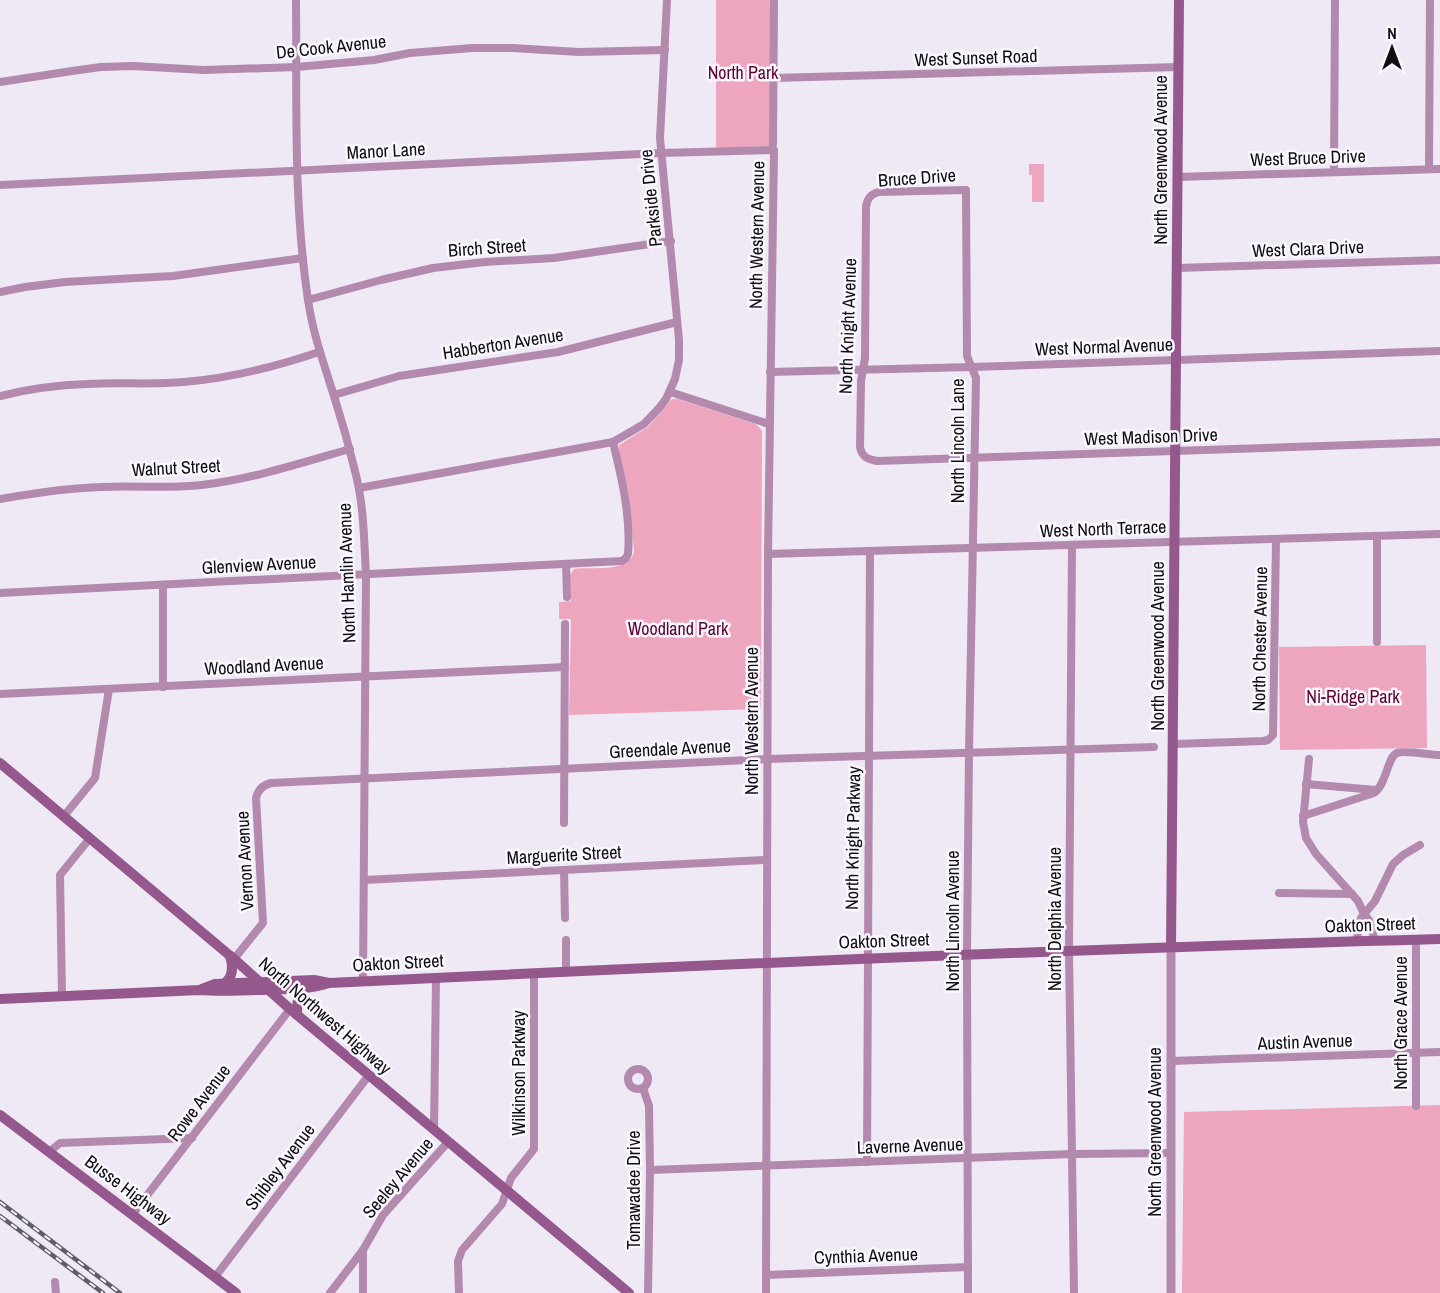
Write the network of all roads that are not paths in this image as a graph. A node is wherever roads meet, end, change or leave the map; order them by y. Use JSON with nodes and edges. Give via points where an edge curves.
{"nodes":[{"id":1,"x":296,"y":0,"type":"edge"},
{"id":2,"x":667,"y":0,"type":"edge"},
{"id":3,"x":774,"y":0,"type":"edge"},
{"id":4,"x":1179,"y":0,"type":"edge"},
{"id":5,"x":1335,"y":0,"type":"edge"},
{"id":6,"x":1430,"y":0,"type":"edge"},
{"id":7,"x":665,"y":50,"type":"junction"},
{"id":8,"x":297,"y":67,"type":"junction"},
{"id":9,"x":1178,"y":67,"type":"junction"},
{"id":10,"x":774,"y":78,"type":"junction"},
{"id":11,"x":0,"y":82,"type":"edge"},
{"id":12,"x":773,"y":147,"type":"junction"},
{"id":13,"x":661,"y":153,"type":"junction"},
{"id":14,"x":1429,"y":169,"type":"junction"},
{"id":15,"x":1440,"y":169,"type":"edge"},
{"id":16,"x":297,"y":171,"type":"junction"},
{"id":17,"x":1334,"y":172,"type":"junction"},
{"id":18,"x":1177,"y":177,"type":"junction"},
{"id":19,"x":0,"y":185,"type":"edge"},
{"id":20,"x":966,"y":190,"type":"joint"},
{"id":21,"x":870,"y":196,"type":"joint"},
{"id":22,"x":671,"y":241,"type":"junction"},
{"id":23,"x":303,"y":258,"type":"junction"},
{"id":24,"x":1440,"y":260,"type":"edge"},
{"id":25,"x":1177,"y":268,"type":"junction"},
{"id":26,"x":0,"y":292,"type":"edge"},
{"id":27,"x":308,"y":300,"type":"junction"},
{"id":28,"x":678,"y":322,"type":"junction"},
{"id":29,"x":1440,"y":351,"type":"edge"},
{"id":30,"x":319,"y":352,"type":"junction"},
{"id":31,"x":1176,"y":359,"type":"junction"},
{"id":32,"x":972,"y":367,"type":"junction"},
{"id":33,"x":863,"y":370,"type":"junction"},
{"id":34,"x":770,"y":372,"type":"junction"},
{"id":35,"x":670,"y":392,"type":"junction"},
{"id":36,"x":334,"y":395,"type":"junction"},
{"id":37,"x":0,"y":396,"type":"edge"},
{"id":38,"x":769,"y":424,"type":"junction"},
{"id":39,"x":613,"y":442,"type":"junction"},
{"id":40,"x":1440,"y":442,"type":"edge"},
{"id":41,"x":350,"y":449,"type":"junction"},
{"id":42,"x":1175,"y":452,"type":"junction"},
{"id":43,"x":864,"y":456,"type":"joint"},
{"id":44,"x":974,"y":457,"type":"junction"},
{"id":45,"x":359,"y":488,"type":"junction"},
{"id":46,"x":0,"y":499,"type":"edge"},
{"id":47,"x":1440,"y":534,"type":"edge"},
{"id":48,"x":1377,"y":536,"type":"junction"},
{"id":49,"x":1276,"y":539,"type":"junction"},
{"id":50,"x":1175,"y":542,"type":"junction"},
{"id":51,"x":1072,"y":546,"type":"junction"},
{"id":52,"x":973,"y":548,"type":"junction"},
{"id":53,"x":870,"y":551,"type":"junction"},
{"id":54,"x":768,"y":554,"type":"junction"},
{"id":55,"x":566,"y":565,"type":"junction"},
{"id":56,"x":366,"y":575,"type":"junction"},
{"id":57,"x":163,"y":585,"type":"junction"},
{"id":58,"x":0,"y":593,"type":"edge"},
{"id":59,"x":567,"y":597,"type":"dead end"},
{"id":60,"x":565,"y":624,"type":"dead end"},
{"id":61,"x":1377,"y":642,"type":"dead end"},
{"id":62,"x":565,"y":667,"type":"junction"},
{"id":63,"x":365,"y":676,"type":"junction"},
{"id":64,"x":163,"y":687,"type":"junction"},
{"id":65,"x":109,"y":688,"type":"junction"},
{"id":66,"x":0,"y":694,"type":"edge"},
{"id":67,"x":1174,"y":744,"type":"junction"},
{"id":68,"x":1154,"y":747,"type":"dead end"},
{"id":69,"x":1071,"y":749,"type":"junction"},
{"id":70,"x":969,"y":752,"type":"junction"},
{"id":71,"x":1440,"y":755,"type":"edge"},
{"id":72,"x":870,"y":756,"type":"junction"},
{"id":73,"x":767,"y":759,"type":"junction"},
{"id":74,"x":1309,"y":759,"type":"dead end"},
{"id":75,"x":0,"y":763,"type":"edge"},
{"id":76,"x":564,"y":769,"type":"junction"},
{"id":77,"x":364,"y":779,"type":"junction"},
{"id":78,"x":1306,"y":784,"type":"junction"},
{"id":79,"x":260,"y":788,"type":"joint"},
{"id":80,"x":1378,"y":791,"type":"junction"},
{"id":81,"x":64,"y":816,"type":"junction"},
{"id":82,"x":1303,"y":816,"type":"junction"},
{"id":83,"x":564,"y":823,"type":"dead end"},
{"id":84,"x":90,"y":838,"type":"junction"},
{"id":85,"x":1420,"y":845,"type":"dead end"},
{"id":86,"x":766,"y":860,"type":"junction"},
{"id":87,"x":564,"y":870,"type":"junction"},
{"id":88,"x":364,"y":879,"type":"junction"},
{"id":89,"x":1279,"y":893,"type":"dead end"},
{"id":90,"x":1352,"y":894,"type":"junction"},
{"id":91,"x":1364,"y":914,"type":"junction"},
{"id":92,"x":565,"y":918,"type":"dead end"},
{"id":93,"x":1440,"y":939,"type":"edge"},
{"id":94,"x":566,"y":940,"type":"dead end"},
{"id":95,"x":1416,"y":940,"type":"junction"},
{"id":96,"x":1375,"y":941,"type":"junction"},
{"id":97,"x":1356,"y":942,"type":"junction"},
{"id":98,"x":1171,"y":947,"type":"junction"},
{"id":99,"x":1069,"y":951,"type":"junction"},
{"id":100,"x":967,"y":954,"type":"junction"},
{"id":101,"x":232,"y":957,"type":"junction"},
{"id":102,"x":867,"y":958,"type":"junction"},
{"id":103,"x":765,"y":962,"type":"junction"},
{"id":104,"x":566,"y":971,"type":"junction"},
{"id":105,"x":534,"y":973,"type":"junction"},
{"id":106,"x":436,"y":978,"type":"junction"},
{"id":107,"x":363,"y":982,"type":"junction"},
{"id":108,"x":329,"y":983,"type":"junction"},
{"id":109,"x":223,"y":984,"type":"junction"},
{"id":110,"x":265,"y":986,"type":"junction"},
{"id":111,"x":304,"y":988,"type":"junction"},
{"id":112,"x":200,"y":990,"type":"junction"},
{"id":113,"x":62,"y":996,"type":"junction"},
{"id":114,"x":0,"y":999,"type":"edge"},
{"id":115,"x":293,"y":1012,"type":"junction"},
{"id":116,"x":1440,"y":1052,"type":"edge"},
{"id":117,"x":1416,"y":1053,"type":"junction"},
{"id":118,"x":1171,"y":1061,"type":"junction"},
{"id":119,"x":369,"y":1075,"type":"junction"},
{"id":120,"x":643,"y":1088,"type":"dead end"},
{"id":121,"x":1416,"y":1106,"type":"dead end"},
{"id":122,"x":0,"y":1115,"type":"edge"},
{"id":123,"x":435,"y":1130,"type":"junction"},
{"id":124,"x":192,"y":1138,"type":"junction"},
{"id":125,"x":448,"y":1142,"type":"junction"},
{"id":126,"x":49,"y":1152,"type":"junction"},
{"id":127,"x":1171,"y":1153,"type":"junction"},
{"id":128,"x":1071,"y":1154,"type":"junction"},
{"id":129,"x":968,"y":1159,"type":"junction"},
{"id":130,"x":867,"y":1162,"type":"junction"},
{"id":131,"x":765,"y":1165,"type":"junction"},
{"id":132,"x":650,"y":1170,"type":"junction"},
{"id":133,"x":507,"y":1191,"type":"junction"},
{"id":134,"x":132,"y":1215,"type":"junction"},
{"id":135,"x":363,"y":1250,"type":"junction"},
{"id":136,"x":968,"y":1268,"type":"junction"},
{"id":137,"x":766,"y":1275,"type":"junction"},
{"id":138,"x":215,"y":1277,"type":"junction"},
{"id":139,"x":55,"y":1282,"type":"dead end"},
{"id":140,"x":56,"y":1293,"type":"edge"},
{"id":141,"x":236,"y":1293,"type":"edge"},
{"id":142,"x":330,"y":1293,"type":"edge"},
{"id":143,"x":363,"y":1293,"type":"edge"},
{"id":144,"x":459,"y":1293,"type":"edge"},
{"id":145,"x":629,"y":1293,"type":"edge"},
{"id":146,"x":648,"y":1293,"type":"edge"},
{"id":147,"x":766,"y":1293,"type":"edge"},
{"id":148,"x":968,"y":1293,"type":"edge"},
{"id":149,"x":1074,"y":1293,"type":"edge"},
{"id":150,"x":1171,"y":1293,"type":"edge"}],
"edges":[{"from":1,"to":8,"type":"street"},
{"from":2,"to":7,"type":"street","name":"Parkside Drive"},
{"from":3,"to":10,"type":"street","name":"North Western Avenue"},
{"from":4,"to":9,"type":"main road","name":"North Greenwood Avenue"},
{"from":5,"to":17,"type":"street"},
{"from":6,"to":14,"type":"street"},
{"from":7,"to":8,"type":"street","name":"De Cook Avenue","via":[[471,48]]},
{"from":7,"to":13,"type":"street","name":"Parkside Drive"},
{"from":8,"to":11,"type":"street","name":"De Cook Avenue","via":[[101,67]]},
{"from":8,"to":16,"type":"street"},
{"from":9,"to":10,"type":"street","name":"West Sunset Road"},
{"from":9,"to":18,"type":"main road","name":"North Greenwood Avenue"},
{"from":10,"to":12,"type":"street","name":"North Western Avenue"},
{"from":12,"to":13,"type":"street","name":"Manor Lane"},
{"from":12,"to":34,"type":"street","name":"North Western Avenue"},
{"from":13,"to":16,"type":"street","name":"Manor Lane"},
{"from":13,"to":22,"type":"street","name":"Parkside Drive"},
{"from":14,"to":15,"type":"street","name":"West Bruce Drive"},
{"from":14,"to":17,"type":"street","name":"West Bruce Drive"},
{"from":16,"to":19,"type":"street","name":"Manor Lane"},
{"from":16,"to":23,"type":"street","name":"North Hamlin Avenue"},
{"from":17,"to":18,"type":"street","name":"West Bruce Drive"},
{"from":18,"to":25,"type":"main road","name":"North Greenwood Avenue"},
{"from":20,"to":21,"type":"street","name":"Bruce Drive","via":[[878,192]]},
{"from":20,"to":32,"type":"street","name":"North Lincoln Lane","via":[[967,356]]},
{"from":21,"to":33,"type":"street","name":"North Knight Avenue","via":[[866,202]]},
{"from":22,"to":27,"type":"street","name":"Birch Street","via":[[554,258],[433,268]]},
{"from":22,"to":28,"type":"street","name":"Parkside Drive"},
{"from":23,"to":26,"type":"street","via":[[173,276],[65,282]]},
{"from":23,"to":27,"type":"street","name":"North Hamlin Avenue"},
{"from":24,"to":25,"type":"street","name":"West Clara Drive"},
{"from":25,"to":31,"type":"main road","name":"North Greenwood Avenue"},
{"from":27,"to":30,"type":"street","name":"North Hamlin Avenue"},
{"from":28,"to":35,"type":"street","name":"Parkside Drive","via":[[679,360]]},
{"from":28,"to":36,"type":"street","name":"Habberton Avenue","via":[[558,352],[399,376]]},
{"from":29,"to":31,"type":"street","name":"West Normal Avenue"},
{"from":30,"to":36,"type":"street","name":"North Hamlin Avenue"},
{"from":30,"to":37,"type":"street","via":[[264,369],[207,380],[65,385]]},
{"from":31,"to":32,"type":"street","name":"West Normal Avenue"},
{"from":31,"to":42,"type":"main road","name":"North Greenwood Avenue"},
{"from":32,"to":33,"type":"street","name":"West Normal Avenue"},
{"from":32,"to":44,"type":"street","name":"North Lincoln Lane","via":[[976,378]]},
{"from":33,"to":34,"type":"street","name":"West Normal Avenue"},
{"from":33,"to":43,"type":"street","name":"North Knight Avenue","via":[[860,447]]},
{"from":34,"to":38,"type":"street","name":"North Western Avenue"},
{"from":35,"to":38,"type":"street"},
{"from":35,"to":39,"type":"street","via":[[644,424]]},
{"from":36,"to":41,"type":"street","name":"North Hamlin Avenue"},
{"from":38,"to":54,"type":"street","name":"North Western Avenue"},
{"from":39,"to":45,"type":"street"},
{"from":39,"to":55,"type":"street","name":"Glenview Avenue","via":[[628,522],[626,558]]},
{"from":40,"to":42,"type":"street","name":"West Madison Drive"},
{"from":41,"to":45,"type":"street","name":"North Hamlin Avenue"},
{"from":41,"to":46,"type":"street","name":"Walnut Street","via":[[263,474],[211,483],[71,488]]},
{"from":42,"to":44,"type":"street","name":"West Madison Drive"},
{"from":42,"to":50,"type":"main road","name":"North Greenwood Avenue"},
{"from":43,"to":44,"type":"street","name":"West Madison Drive","via":[[877,461]]},
{"from":44,"to":52,"type":"street","name":"North Lincoln Lane"},
{"from":45,"to":56,"type":"street","name":"North Hamlin Avenue"},
{"from":47,"to":48,"type":"street","name":"West North Terrace"},
{"from":48,"to":49,"type":"street","name":"West North Terrace"},
{"from":48,"to":61,"type":"street"},
{"from":49,"to":50,"type":"street","name":"West North Terrace"},
{"from":49,"to":67,"type":"street","name":"North Chester Avenue","via":[[1273,735],[1264,741]]},
{"from":50,"to":51,"type":"street","name":"West North Terrace"},
{"from":50,"to":67,"type":"main road","name":"North Greenwood Avenue"},
{"from":51,"to":52,"type":"street","name":"West North Terrace"},
{"from":51,"to":69,"type":"street","name":"North Delphia Avenue"},
{"from":52,"to":53,"type":"street","name":"West North Terrace"},
{"from":52,"to":70,"type":"street","name":"North Lincoln Avenue"},
{"from":53,"to":54,"type":"street","name":"West North Terrace"},
{"from":53,"to":72,"type":"street","name":"North Knight Parkway"},
{"from":54,"to":73,"type":"street","name":"North Western Avenue"},
{"from":55,"to":56,"type":"street","name":"Glenview Avenue"},
{"from":55,"to":59,"type":"street"},
{"from":56,"to":57,"type":"street","name":"Glenview Avenue"},
{"from":56,"to":63,"type":"street","name":"North Hamlin Avenue"},
{"from":57,"to":58,"type":"street","name":"Glenview Avenue"},
{"from":57,"to":64,"type":"street"},
{"from":60,"to":62,"type":"street"},
{"from":62,"to":63,"type":"street","name":"Woodland Avenue"},
{"from":62,"to":76,"type":"street"},
{"from":63,"to":64,"type":"street","name":"Woodland Avenue"},
{"from":63,"to":77,"type":"street","name":"North Hamlin Avenue"},
{"from":64,"to":65,"type":"street","name":"Woodland Avenue"},
{"from":65,"to":66,"type":"street","name":"Woodland Avenue"},
{"from":65,"to":81,"type":"street","via":[[95,778]]},
{"from":67,"to":98,"type":"main road","name":"North Greenwood Avenue"},
{"from":68,"to":69,"type":"street","name":"Greendale Avenue"},
{"from":69,"to":70,"type":"street","name":"Greendale Avenue"},
{"from":69,"to":99,"type":"street","name":"North Delphia Avenue"},
{"from":70,"to":72,"type":"street","name":"Greendale Avenue"},
{"from":70,"to":100,"type":"street","name":"North Lincoln Avenue"},
{"from":71,"to":80,"type":"street","via":[[1397,753]]},
{"from":72,"to":73,"type":"street","name":"Greendale Avenue"},
{"from":72,"to":102,"type":"street","name":"North Knight Parkway"},
{"from":73,"to":76,"type":"street","name":"Greendale Avenue"},
{"from":73,"to":86,"type":"street","name":"North Western Avenue"},
{"from":74,"to":78,"type":"street"},
{"from":75,"to":81,"type":"main road","name":"North Northwest Highway"},
{"from":76,"to":77,"type":"street","name":"Greendale Avenue"},
{"from":76,"to":83,"type":"street"},
{"from":77,"to":79,"type":"street","name":"Greendale Avenue","via":[[271,783]]},
{"from":77,"to":88,"type":"street","name":"North Hamlin Avenue"},
{"from":78,"to":80,"type":"street"},
{"from":78,"to":82,"type":"street"},
{"from":79,"to":101,"type":"street","name":"Vernon Avenue","via":[[256,798],[263,923]]},
{"from":80,"to":82,"type":"street"},
{"from":81,"to":84,"type":"main road","name":"North Northwest Highway"},
{"from":82,"to":90,"type":"street","via":[[1310,845]]},
{"from":84,"to":101,"type":"main road","name":"North Northwest Highway"},
{"from":84,"to":113,"type":"street","via":[[60,875]]},
{"from":85,"to":91,"type":"street","via":[[1393,864]]},
{"from":86,"to":87,"type":"street","name":"Marguerite Street"},
{"from":86,"to":103,"type":"street","name":"North Western Avenue"},
{"from":87,"to":88,"type":"street","name":"Marguerite Street"},
{"from":87,"to":92,"type":"street"},
{"from":88,"to":107,"type":"street","name":"North Hamlin Avenue"},
{"from":89,"to":90,"type":"street"},
{"from":90,"to":91,"type":"street"},
{"from":91,"to":96,"type":"street"},
{"from":91,"to":97,"type":"street"},
{"from":93,"to":95,"type":"main road","name":"Oakton Street"},
{"from":94,"to":104,"type":"street"},
{"from":95,"to":96,"type":"main road","name":"Oakton Street"},
{"from":95,"to":117,"type":"street","name":"North Grace Avenue"},
{"from":96,"to":97,"type":"main road","name":"Oakton Street"},
{"from":97,"to":98,"type":"main road","name":"Oakton Street"},
{"from":98,"to":99,"type":"main road","name":"Oakton Street"},
{"from":98,"to":118,"type":"street","name":"North Greenwood Avenue"},
{"from":99,"to":100,"type":"main road","name":"Oakton Street"},
{"from":99,"to":128,"type":"street","name":"North Delphia Avenue"},
{"from":100,"to":102,"type":"main road","name":"Oakton Street"},
{"from":100,"to":129,"type":"street","name":"North Lincoln Avenue"},
{"from":101,"to":109,"type":"main road","via":[[231,974]]},
{"from":101,"to":110,"type":"main road","name":"North Northwest Highway"},
{"from":102,"to":103,"type":"main road","name":"Oakton Street"},
{"from":102,"to":130,"type":"street","name":"North Knight Parkway"},
{"from":103,"to":104,"type":"main road","name":"Oakton Street"},
{"from":103,"to":131,"type":"street","name":"North Western Avenue"},
{"from":104,"to":105,"type":"main road","name":"Oakton Street"},
{"from":105,"to":106,"type":"main road","name":"Oakton Street"},
{"from":105,"to":133,"type":"street","name":"Wilkinson Parkway","via":[[534,1149],[511,1178]]},
{"from":106,"to":107,"type":"main road","name":"Oakton Street"},
{"from":106,"to":123,"type":"street","name":"Seeley Avenue"},
{"from":107,"to":108,"type":"main road","name":"Oakton Street"},
{"from":108,"to":110,"type":"main road","name":"Oakton Street","via":[[314,980]]},
{"from":108,"to":111,"type":"main road","name":"Oakton Street"},
{"from":109,"to":110,"type":"main road","name":"Oakton Street"},
{"from":109,"to":112,"type":"main road","name":"Oakton Street"},
{"from":110,"to":111,"type":"main road","name":"Oakton Street"},
{"from":110,"to":112,"type":"main road","name":"Oakton Street"},
{"from":110,"to":115,"type":"main road","name":"North Northwest Highway"},
{"from":111,"to":115,"type":"main road"},
{"from":112,"to":113,"type":"main road","name":"Oakton Street"},
{"from":113,"to":114,"type":"main road","name":"Oakton Street"},
{"from":115,"to":119,"type":"main road","name":"North Northwest Highway"},
{"from":115,"to":124,"type":"street","name":"Rowe Avenue"},
{"from":116,"to":117,"type":"street","name":"Austin Avenue"},
{"from":117,"to":118,"type":"street","name":"Austin Avenue"},
{"from":117,"to":121,"type":"street","name":"North Grace Avenue"},
{"from":118,"to":127,"type":"street","name":"North Greenwood Avenue"},
{"from":119,"to":123,"type":"main road","name":"North Northwest Highway"},
{"from":119,"to":138,"type":"street","name":"Shibley Avenue"},
{"from":120,"to":132,"type":"street","name":"Tomawadee Drive","via":[[649,1106]]},
{"from":122,"to":126,"type":"main road","name":"Busse Highway"},
{"from":123,"to":125,"type":"main road","name":"North Northwest Highway"},
{"from":124,"to":126,"type":"street","via":[[60,1143]]},
{"from":124,"to":134,"type":"street","name":"Rowe Avenue"},
{"from":125,"to":133,"type":"main road","name":"North Northwest Highway"},
{"from":125,"to":135,"type":"street","name":"Seeley Avenue","via":[[383,1215]]},
{"from":126,"to":134,"type":"main road","name":"Busse Highway"},
{"from":127,"to":128,"type":"street","name":"Laverne Avenue"},
{"from":127,"to":150,"type":"street","name":"North Greenwood Avenue"},
{"from":128,"to":129,"type":"street","name":"Laverne Avenue"},
{"from":128,"to":149,"type":"street","name":"North Delphia Avenue"},
{"from":129,"to":130,"type":"street","name":"Laverne Avenue"},
{"from":129,"to":136,"type":"street","name":"North Lincoln Avenue"},
{"from":130,"to":131,"type":"street","name":"Laverne Avenue"},
{"from":131,"to":132,"type":"street","name":"Laverne Avenue"},
{"from":131,"to":137,"type":"street","name":"North Western Avenue"},
{"from":132,"to":146,"type":"street","name":"Tomawadee Drive"},
{"from":133,"to":144,"type":"street","name":"Wilkinson Parkway","via":[[502,1204],[459,1256]]},
{"from":133,"to":145,"type":"main road","name":"North Northwest Highway"},
{"from":134,"to":138,"type":"main road","name":"Busse Highway"},
{"from":135,"to":142,"type":"street","name":"Seeley Avenue"},
{"from":135,"to":143,"type":"street"},
{"from":136,"to":137,"type":"street","name":"Cynthia Avenue"},
{"from":136,"to":148,"type":"street","name":"North Lincoln Avenue"},
{"from":137,"to":147,"type":"street","name":"North Western Avenue"},
{"from":138,"to":141,"type":"main road","name":"Busse Highway"},
{"from":139,"to":140,"type":"street"}]}
